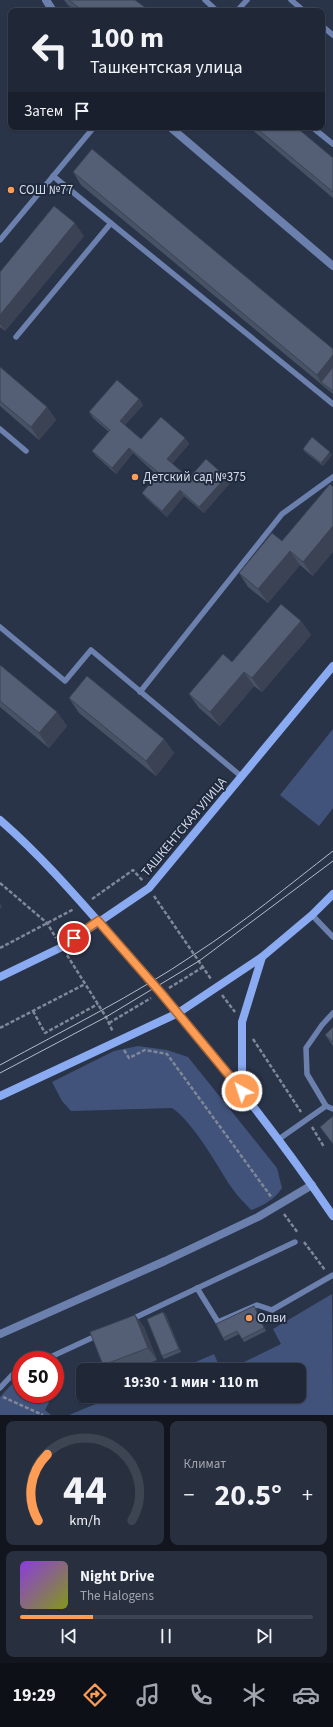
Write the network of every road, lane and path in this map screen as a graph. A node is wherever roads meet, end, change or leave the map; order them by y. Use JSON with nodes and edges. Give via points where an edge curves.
{"nodes":[{"id":1,"x":205,"y":0,"type":"edge"},
{"id":2,"x":247,"y":0,"type":"edge"},
{"id":3,"x":291,"y":0,"type":"edge"},
{"id":4,"x":214,"y":8,"type":"edge"},
{"id":5,"x":240,"y":8,"type":"edge"},
{"id":6,"x":300,"y":8,"type":"edge"},
{"id":7,"x":91,"y":130,"type":"edge"},
{"id":8,"x":174,"y":130,"type":"edge"},
{"id":9,"x":316,"y":130,"type":"edge"},
{"id":10,"x":333,"y":144,"type":"edge"},
{"id":11,"x":53,"y":176,"type":"junction"},
{"id":12,"x":111,"y":223,"type":"junction"},
{"id":13,"x":0,"y":240,"type":"edge"},
{"id":14,"x":333,"y":266,"type":"edge"},
{"id":15,"x":16,"y":337,"type":"dead end"},
{"id":16,"x":333,"y":404,"type":"edge"},
{"id":17,"x":0,"y":429,"type":"edge"},
{"id":18,"x":26,"y":451,"type":"dead end"},
{"id":19,"x":333,"y":477,"type":"edge"},
{"id":20,"x":0,"y":627,"type":"edge"},
{"id":21,"x":333,"y":666,"type":"edge"},
{"id":22,"x":140,"y":692,"type":"junction"},
{"id":23,"x":242,"y":776,"type":"junction"},
{"id":24,"x":0,"y":820,"type":"edge"},
{"id":25,"x":0,"y":882,"type":"edge"},
{"id":26,"x":149,"y":888,"type":"junction"},
{"id":27,"x":333,"y":894,"type":"edge"},
{"id":28,"x":84,"y":904,"type":"junction"},
{"id":29,"x":312,"y":915,"type":"junction"},
{"id":30,"x":98,"y":921,"type":"junction"},
{"id":31,"x":47,"y":923,"type":"junction"},
{"id":32,"x":333,"y":937,"type":"edge"},
{"id":33,"x":62,"y":947,"type":"junction"},
{"id":34,"x":0,"y":948,"type":"edge"},
{"id":35,"x":262,"y":957,"type":"junction"},
{"id":36,"x":0,"y":977,"type":"edge"},
{"id":37,"x":85,"y":984,"type":"junction"},
{"id":38,"x":217,"y":987,"type":"junction"},
{"id":39,"x":98,"y":1004,"type":"junction"},
{"id":40,"x":33,"y":1011,"type":"junction"},
{"id":41,"x":178,"y":1013,"type":"junction"},
{"id":42,"x":333,"y":1013,"type":"edge"},
{"id":43,"x":242,"y":1022,"type":"junction"},
{"id":44,"x":0,"y":1028,"type":"edge"},
{"id":45,"x":118,"y":1040,"type":"junction"},
{"id":46,"x":242,"y":1091,"type":"junction"},
{"id":47,"x":0,"y":1096,"type":"edge"},
{"id":48,"x":326,"y":1106,"type":"junction"},
{"id":49,"x":333,"y":1109,"type":"edge"},
{"id":50,"x":306,"y":1120,"type":"junction"},
{"id":51,"x":279,"y":1140,"type":"junction"},
{"id":52,"x":324,"y":1147,"type":"dead end"},
{"id":53,"x":312,"y":1185,"type":"junction"},
{"id":54,"x":278,"y":1206,"type":"junction"},
{"id":55,"x":333,"y":1216,"type":"edge"},
{"id":56,"x":295,"y":1242,"type":"dead end"},
{"id":57,"x":332,"y":1276,"type":"edge"},
{"id":58,"x":197,"y":1288,"type":"junction"},
{"id":59,"x":121,"y":1324,"type":"edge"},
{"id":60,"x":107,"y":1331,"type":"edge"},
{"id":61,"x":0,"y":1334,"type":"edge"},
{"id":62,"x":64,"y":1351,"type":"edge"},
{"id":63,"x":12,"y":1375,"type":"edge"},
{"id":64,"x":0,"y":1388,"type":"edge"},
{"id":65,"x":0,"y":1395,"type":"edge"},
{"id":66,"x":43,"y":1415,"type":"edge"}],
"edges":[{"from":1,"to":4,"type":"lane"},
{"from":2,"to":5,"type":"lane"},
{"from":3,"to":6,"type":"lane"},
{"from":7,"to":11,"type":"lane"},
{"from":8,"to":14,"type":"street"},
{"from":9,"to":10,"type":"lane"},
{"from":11,"to":12,"type":"lane"},
{"from":11,"to":13,"type":"lane"},
{"from":12,"to":15,"type":"lane"},
{"from":12,"to":16,"type":"lane"},
{"from":17,"to":18,"type":"lane"},
{"from":19,"to":22,"type":"lane","via":[[282,514]]},
{"from":20,"to":22,"type":"lane","via":[[65,681],[90,650]]},
{"from":21,"to":23,"type":"main road","name":"ТАШКЕНТСКАЯ УЛИЦА"},
{"from":22,"to":23,"type":"lane"},
{"from":23,"to":26,"type":"main road","name":"ТАШКЕНТСКАЯ УЛИЦА"},
{"from":24,"to":28,"type":"main road"},
{"from":25,"to":31,"type":"path"},
{"from":26,"to":28,"type":"path","via":[[134,870]]},
{"from":26,"to":30,"type":"main road","name":"ТАШКЕНТСКАЯ УЛИЦА"},
{"from":26,"to":38,"type":"path"},
{"from":27,"to":29,"type":"main road"},
{"from":28,"to":30,"type":"main road"},
{"from":28,"to":31,"type":"path"},
{"from":29,"to":32,"type":"lane"},
{"from":29,"to":35,"type":"main road"},
{"from":30,"to":33,"type":"main road","name":"ТАШКЕНТСКАЯ УЛИЦА"},
{"from":30,"to":41,"type":"main road"},
{"from":31,"to":33,"type":"path"},
{"from":31,"to":34,"type":"path"},
{"from":33,"to":36,"type":"main road","name":"ТАШКЕНТСКАЯ УЛИЦА"},
{"from":33,"to":37,"type":"path"},
{"from":35,"to":38,"type":"main road"},
{"from":35,"to":43,"type":"main road"},
{"from":37,"to":39,"type":"path"},
{"from":37,"to":40,"type":"path"},
{"from":38,"to":41,"type":"main road"},
{"from":38,"to":43,"type":"path"},
{"from":39,"to":40,"type":"path","via":[[45,1033]]},
{"from":39,"to":45,"type":"path"},
{"from":40,"to":44,"type":"path"},
{"from":41,"to":45,"type":"main road"},
{"from":41,"to":46,"type":"main road"},
{"from":42,"to":48,"type":"lane","via":[[306,1048],[307,1074]]},
{"from":43,"to":46,"type":"main road"},
{"from":43,"to":50,"type":"path"},
{"from":45,"to":47,"type":"main road"},
{"from":45,"to":54,"type":"path","via":[[129,1058],[144,1050],[167,1054]]},
{"from":46,"to":51,"type":"main road"},
{"from":48,"to":49,"type":"lane"},
{"from":48,"to":50,"type":"lane"},
{"from":50,"to":51,"type":"lane"},
{"from":50,"to":52,"type":"path"},
{"from":51,"to":53,"type":"main road"},
{"from":53,"to":54,"type":"street"},
{"from":53,"to":55,"type":"main road"},
{"from":54,"to":57,"type":"path"},
{"from":54,"to":61,"type":"street","via":[[165,1261]]},
{"from":56,"to":58,"type":"lane"},
{"from":57,"to":58,"type":"lane","via":[[272,1310],[257,1305],[218,1322]]},
{"from":58,"to":59,"type":"lane"},
{"from":60,"to":62,"type":"lane"},
{"from":63,"to":64,"type":"lane"},
{"from":65,"to":66,"type":"path"}]}
